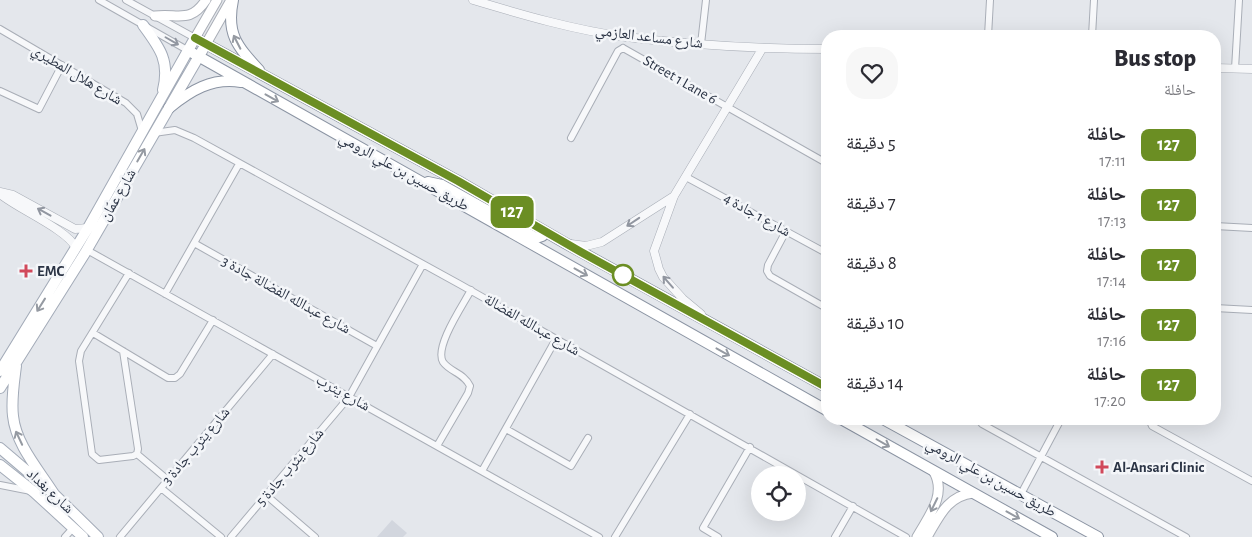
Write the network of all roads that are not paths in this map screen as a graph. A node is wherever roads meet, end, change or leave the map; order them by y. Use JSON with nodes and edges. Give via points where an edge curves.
{"nodes":[{"id":1,"x":99,"y":0,"type":"edge"},
{"id":2,"x":126,"y":0,"type":"edge"},
{"id":3,"x":206,"y":0,"type":"edge"},
{"id":4,"x":216,"y":0,"type":"edge"},
{"id":5,"x":232,"y":0,"type":"edge"},
{"id":6,"x":474,"y":0,"type":"edge"},
{"id":7,"x":503,"y":0,"type":"edge"},
{"id":8,"x":706,"y":0,"type":"edge"},
{"id":9,"x":990,"y":0,"type":"edge"},
{"id":10,"x":1094,"y":0,"type":"edge"},
{"id":11,"x":1239,"y":0,"type":"edge"},
{"id":12,"x":141,"y":8,"type":"junction"},
{"id":13,"x":502,"y":9,"type":"junction"},
{"id":14,"x":155,"y":16,"type":"junction"},
{"id":15,"x":139,"y":23,"type":"junction"},
{"id":16,"x":0,"y":29,"type":"edge"},
{"id":17,"x":988,"y":30,"type":"edge"},
{"id":18,"x":1092,"y":30,"type":"edge"},
{"id":19,"x":624,"y":36,"type":"junction"},
{"id":20,"x":195,"y":38,"type":"junction"},
{"id":21,"x":206,"y":44,"type":"junction"},
{"id":22,"x":701,"y":44,"type":"junction"},
{"id":23,"x":623,"y":48,"type":"junction"},
{"id":24,"x":762,"y":49,"type":"junction"},
{"id":25,"x":821,"y":49,"type":"edge"},
{"id":26,"x":188,"y":51,"type":"junction"},
{"id":27,"x":199,"y":56,"type":"junction"},
{"id":28,"x":62,"y":64,"type":"junction"},
{"id":29,"x":1221,"y":68,"type":"edge"},
{"id":30,"x":1235,"y":68,"type":"junction"},
{"id":31,"x":1252,"y":69,"type":"edge"},
{"id":32,"x":264,"y":76,"type":"junction"},
{"id":33,"x":247,"y":84,"type":"junction"},
{"id":34,"x":0,"y":91,"type":"edge"},
{"id":35,"x":161,"y":98,"type":"junction"},
{"id":36,"x":321,"y":107,"type":"junction"},
{"id":37,"x":169,"y":108,"type":"junction"},
{"id":38,"x":727,"y":108,"type":"junction"},
{"id":39,"x":313,"y":121,"type":"junction"},
{"id":40,"x":142,"y":131,"type":"junction"},
{"id":41,"x":153,"y":133,"type":"junction"},
{"id":42,"x":571,"y":138,"type":"dead end"},
{"id":43,"x":821,"y":160,"type":"edge"},
{"id":44,"x":239,"y":164,"type":"junction"},
{"id":45,"x":686,"y":177,"type":"junction"},
{"id":46,"x":417,"y":180,"type":"junction"},
{"id":47,"x":0,"y":193,"type":"edge"},
{"id":48,"x":674,"y":196,"type":"junction"},
{"id":49,"x":1221,"y":226,"type":"edge"},
{"id":50,"x":88,"y":228,"type":"junction"},
{"id":51,"x":1252,"y":228,"type":"edge"},
{"id":52,"x":541,"y":229,"type":"junction"},
{"id":53,"x":786,"y":231,"type":"junction"},
{"id":54,"x":194,"y":243,"type":"junction"},
{"id":55,"x":565,"y":243,"type":"junction"},
{"id":56,"x":76,"y":248,"type":"junction"},
{"id":57,"x":86,"y":250,"type":"junction"},
{"id":58,"x":821,"y":250,"type":"edge"},
{"id":59,"x":551,"y":255,"type":"junction"},
{"id":60,"x":424,"y":264,"type":"junction"},
{"id":61,"x":129,"y":273,"type":"junction"},
{"id":62,"x":471,"y":290,"type":"junction"},
{"id":63,"x":165,"y":294,"type":"junction"},
{"id":64,"x":821,"y":305,"type":"edge"},
{"id":65,"x":681,"y":308,"type":"junction"},
{"id":66,"x":1221,"y":308,"type":"edge"},
{"id":67,"x":1252,"y":310,"type":"edge"},
{"id":68,"x":213,"y":320,"type":"junction"},
{"id":69,"x":716,"y":327,"type":"junction"},
{"id":70,"x":93,"y":332,"type":"junction"},
{"id":71,"x":556,"y":339,"type":"junction"},
{"id":72,"x":377,"y":346,"type":"junction"},
{"id":73,"x":123,"y":351,"type":"junction"},
{"id":74,"x":273,"y":354,"type":"junction"},
{"id":75,"x":17,"y":362,"type":"junction"},
{"id":76,"x":2,"y":366,"type":"edge"},
{"id":77,"x":821,"y":384,"type":"edge"},
{"id":78,"x":0,"y":388,"type":"edge"},
{"id":79,"x":349,"y":397,"type":"junction"},
{"id":80,"x":821,"y":407,"type":"edge"},
{"id":81,"x":690,"y":414,"type":"junction"},
{"id":82,"x":852,"y":425,"type":"edge"},
{"id":83,"x":897,"y":425,"type":"edge"},
{"id":84,"x":984,"y":425,"type":"edge"},
{"id":85,"x":1059,"y":425,"type":"edge"},
{"id":86,"x":1152,"y":425,"type":"edge"},
{"id":87,"x":506,"y":429,"type":"junction"},
{"id":88,"x":588,"y":438,"type":"dead end"},
{"id":89,"x":437,"y":446,"type":"junction"},
{"id":90,"x":750,"y":447,"type":"junction"},
{"id":91,"x":0,"y":448,"type":"edge"},
{"id":92,"x":137,"y":454,"type":"junction"},
{"id":93,"x":1041,"y":457,"type":"junction"},
{"id":94,"x":0,"y":465,"type":"edge"},
{"id":95,"x":482,"y":471,"type":"junction"},
{"id":96,"x":934,"y":472,"type":"junction"},
{"id":97,"x":168,"y":480,"type":"junction"},
{"id":98,"x":1252,"y":481,"type":"edge"},
{"id":99,"x":0,"y":485,"type":"edge"},
{"id":100,"x":161,"y":488,"type":"junction"},
{"id":101,"x":34,"y":492,"type":"junction"},
{"id":102,"x":973,"y":493,"type":"junction"},
{"id":103,"x":54,"y":494,"type":"junction"},
{"id":104,"x":1021,"y":494,"type":"junction"},
{"id":105,"x":266,"y":496,"type":"junction"},
{"id":106,"x":853,"y":506,"type":"junction"},
{"id":107,"x":74,"y":527,"type":"junction"},
{"id":108,"x":307,"y":535,"type":"edge"},
{"id":109,"x":65,"y":537,"type":"edge"},
{"id":110,"x":83,"y":537,"type":"edge"},
{"id":111,"x":98,"y":537,"type":"edge"},
{"id":112,"x":120,"y":537,"type":"edge"},
{"id":113,"x":221,"y":537,"type":"edge"},
{"id":114,"x":230,"y":537,"type":"edge"},
{"id":115,"x":315,"y":537,"type":"edge"},
{"id":116,"x":597,"y":537,"type":"edge"},
{"id":117,"x":615,"y":537,"type":"edge"},
{"id":118,"x":718,"y":537,"type":"edge"},
{"id":119,"x":835,"y":537,"type":"edge"},
{"id":120,"x":906,"y":537,"type":"edge"},
{"id":121,"x":917,"y":537,"type":"edge"},
{"id":122,"x":927,"y":537,"type":"edge"},
{"id":123,"x":1052,"y":537,"type":"edge"},
{"id":124,"x":1098,"y":537,"type":"edge"},
{"id":125,"x":1186,"y":537,"type":"edge"}],
"edges":[{"from":1,"to":15,"type":"street"},
{"from":2,"to":12,"type":"street"},
{"from":3,"to":14,"type":"main road","via":[[187,16]]},
{"from":4,"to":20,"type":"main road","name":"شارع عمّان"},
{"from":5,"to":21,"type":"main road","name":"شارع عمّان"},
{"from":32,"to":5,"type":"main road","one_way":true,"via":[[235,40],[230,20]]},
{"from":6,"to":13,"type":"street","name":"شارع مساعد العازمي"},
{"from":7,"to":13,"type":"street"},
{"from":8,"to":22,"type":"street"},
{"from":9,"to":17,"type":"street"},
{"from":10,"to":18,"type":"street"},
{"from":11,"to":30,"type":"street"},
{"from":12,"to":14,"type":"street"},
{"from":12,"to":15,"type":"street","via":[[144,17]]},
{"from":13,"to":19,"type":"street","name":"شارع مساعد العازمي"},
{"from":14,"to":20,"type":"street"},
{"from":15,"to":26,"type":"street","one_way":true},
{"from":15,"to":35,"type":"main road","via":[[157,43],[164,59],[166,75]]},
{"from":16,"to":28,"type":"street","name":"شارع هلال المطيري"},
{"from":19,"to":22,"type":"street","name":"شارع مساعد العازمي"},
{"from":19,"to":23,"type":"street"},
{"from":20,"to":21,"type":"main road","name":"طريق حسين بن علي الرومي"},
{"from":20,"to":26,"type":"main road","name":"شارع عمّان"},
{"from":21,"to":27,"type":"main road","name":"شارع عمّان"},
{"from":21,"to":32,"type":"main road","name":"طريق حسين بن علي الرومي"},
{"from":22,"to":24,"type":"street","name":"شارع مساعد العازمي"},
{"from":23,"to":38,"type":"street","name":"Street 1 Lane 6"},
{"from":23,"to":42,"type":"street","via":[[618,51]]},
{"from":24,"to":25,"type":"street","name":"شارع مساعد العازمي"},
{"from":24,"to":38,"type":"street"},
{"from":26,"to":27,"type":"main road","name":"طريق حسين بن علي الرومي"},
{"from":26,"to":35,"type":"main road","name":"شارع عمّان"},
{"from":27,"to":33,"type":"main road","name":"طريق حسين بن علي الرومي"},
{"from":27,"to":37,"type":"main road","name":"شارع عمّان"},
{"from":28,"to":34,"type":"street","via":[[39,110]]},
{"from":28,"to":40,"type":"street","name":"شارع هلال المطيري","via":[[133,109]]},
{"from":29,"to":30,"type":"street"},
{"from":30,"to":31,"type":"street"},
{"from":32,"to":36,"type":"main road","name":"طريق حسين بن علي الرومي"},
{"from":33,"to":37,"type":"main road","via":[[228,81],[206,85],[190,92]]},
{"from":33,"to":39,"type":"main road","name":"طريق حسين بن علي الرومي","one_way":true},
{"from":35,"to":40,"type":"main road","name":"شارع عمّان"},
{"from":36,"to":39,"type":"main road"},
{"from":36,"to":52,"type":"main road","name":"طريق حسين بن علي الرومي"},
{"from":37,"to":41,"type":"main road","name":"شارع عمّان"},
{"from":38,"to":43,"type":"street","name":"Street 1 Lane 6"},
{"from":38,"to":45,"type":"street"},
{"from":39,"to":46,"type":"main road","name":"طريق حسين بن علي الرومي"},
{"from":40,"to":50,"type":"main road","name":"شارع عمّان"},
{"from":41,"to":44,"type":"street","name":"شارع عبدالله الفضالة","via":[[175,130]]},
{"from":57,"to":41,"type":"main road","name":"شارع عمّان","one_way":true},
{"from":44,"to":54,"type":"street"},
{"from":44,"to":60,"type":"street","name":"شارع عبدالله الفضالة"},
{"from":45,"to":48,"type":"street"},
{"from":45,"to":53,"type":"street","name":"شارع 1 جادة 4"},
{"from":46,"to":52,"type":"main road","via":[[442,185],[536,238],[542,237]]},
{"from":46,"to":59,"type":"main road","name":"طريق حسين بن علي الرومي"},
{"from":50,"to":47,"type":"street","one_way":true,"via":[[75,229],[13,195]]},
{"from":47,"to":56,"type":"street","via":[[69,238]]},
{"from":48,"to":55,"type":"street","one_way":true,"via":[[598,244]]},
{"from":69,"to":48,"type":"street","one_way":true,"via":[[683,299],[663,277],[656,262],[654,251]]},
{"from":49,"to":51,"type":"street"},
{"from":50,"to":56,"type":"main road","name":"شارع عمّان"},
{"from":52,"to":55,"type":"main road","name":"طريق حسين بن علي الرومي"},
{"from":53,"to":58,"type":"street","name":"شارع 1 جادة 4"},
{"from":53,"to":64,"type":"street","via":[[766,271]]},
{"from":54,"to":63,"type":"street"},
{"from":54,"to":72,"type":"street","name":"شارع عبدالله الفضالة جادة 3"},
{"from":55,"to":65,"type":"main road","name":"طريق حسين بن علي الرومي"},
{"from":56,"to":76,"type":"main road","name":"شارع عمّان","one_way":true},
{"from":57,"to":61,"type":"street","name":"شارع يثرب"},
{"from":57,"to":75,"type":"main road","name":"شارع عمّان"},
{"from":59,"to":65,"type":"main road","via":[[550,247],[556,245],[652,299]]},
{"from":59,"to":80,"type":"main road","name":"طريق حسين بن علي الرومي","one_way":true},
{"from":60,"to":62,"type":"street","name":"شارع عبدالله الفضالة"},
{"from":60,"to":72,"type":"street","name":"شارع يثرب جادة 5"},
{"from":61,"to":63,"type":"street","name":"شارع يثرب"},
{"from":61,"to":70,"type":"street"},
{"from":62,"to":71,"type":"street","name":"شارع عبدالله الفضالة"},
{"from":62,"to":89,"type":"street","via":[[442,343],[441,355],[444,364],[467,379],[470,386]]},
{"from":63,"to":68,"type":"street","name":"شارع يثرب"},
{"from":65,"to":69,"type":"main road","name":"طريق حسين بن علي الرومي"},
{"from":66,"to":67,"type":"street"},
{"from":68,"to":73,"type":"street","via":[[175,378],[168,378]]},
{"from":68,"to":74,"type":"street","name":"شارع يثرب"},
{"from":69,"to":77,"type":"main road","name":"طريق حسين بن علي الرومي"},
{"from":70,"to":73,"type":"street"},
{"from":70,"to":92,"type":"street","via":[[79,356],[92,454],[99,460]]},
{"from":71,"to":81,"type":"street","name":"شارع عبدالله الفضالة"},
{"from":71,"to":87,"type":"street"},
{"from":72,"to":79,"type":"street","name":"شارع يثرب جادة 5"},
{"from":73,"to":92,"type":"street"},
{"from":74,"to":79,"type":"street","name":"شارع يثرب"},
{"from":74,"to":97,"type":"street","name":"شارع يثرب جادة 3"},
{"from":75,"to":78,"type":"main road","name":"شارع عمّان"},
{"from":103,"to":75,"type":"main road","one_way":true,"via":[[15,429],[12,407]]},
{"from":79,"to":89,"type":"street","name":"شارع يثرب"},
{"from":79,"to":105,"type":"street","name":"شارع يثرب جادة 5"},
{"from":81,"to":90,"type":"street","name":"شارع عبدالله الفضالة"},
{"from":81,"to":117,"type":"street"},
{"from":82,"to":96,"type":"main road","name":"طريق حسين بن علي الرومي","one_way":true},
{"from":83,"to":104,"type":"main road","name":"طريق حسين بن علي الرومي"},
{"from":84,"to":93,"type":"street"},
{"from":85,"to":93,"type":"street"},
{"from":86,"to":98,"type":"street"},
{"from":87,"to":88,"type":"street","via":[[571,466]]},
{"from":87,"to":95,"type":"street"},
{"from":89,"to":95,"type":"street","name":"شارع يثرب"},
{"from":90,"to":106,"type":"street","name":"شارع عبدالله الفضالة"},
{"from":90,"to":118,"type":"street","via":[[703,528]]},
{"from":91,"to":103,"type":"main road","name":"شارع بغداد"},
{"from":92,"to":97,"type":"street"},
{"from":93,"to":104,"type":"street"},
{"from":93,"to":125,"type":"street"},
{"from":94,"to":101,"type":"main road","name":"شارع بغداد"},
{"from":95,"to":116,"type":"street","name":"شارع يثرب"},
{"from":96,"to":102,"type":"main road","name":"طريق حسين بن علي الرومي"},
{"from":96,"to":121,"type":"main road","one_way":true,"via":[[938,496]]},
{"from":97,"to":100,"type":"street","name":"شارع يثرب جادة 3"},
{"from":99,"to":101,"type":"street"},
{"from":100,"to":112,"type":"street","name":"شارع يثرب جادة 3"},
{"from":100,"to":113,"type":"street"},
{"from":101,"to":107,"type":"main road","name":"شارع بغداد"},
{"from":102,"to":122,"type":"main road","via":[[957,497],[947,505]]},
{"from":102,"to":123,"type":"main road","name":"طريق حسين بن علي الرومي","one_way":true},
{"from":103,"to":111,"type":"main road","name":"شارع بغداد"},
{"from":104,"to":124,"type":"main road","name":"طريق حسين بن علي الرومي"},
{"from":105,"to":108,"type":"street"},
{"from":105,"to":114,"type":"street","name":"شارع يثرب جادة 5"},
{"from":106,"to":119,"type":"street"},
{"from":106,"to":120,"type":"street","name":"شارع عبدالله الفضالة"},
{"from":107,"to":109,"type":"street"},
{"from":107,"to":110,"type":"main road","name":"شارع بغداد"},
{"from":108,"to":115,"type":"street"}]}
